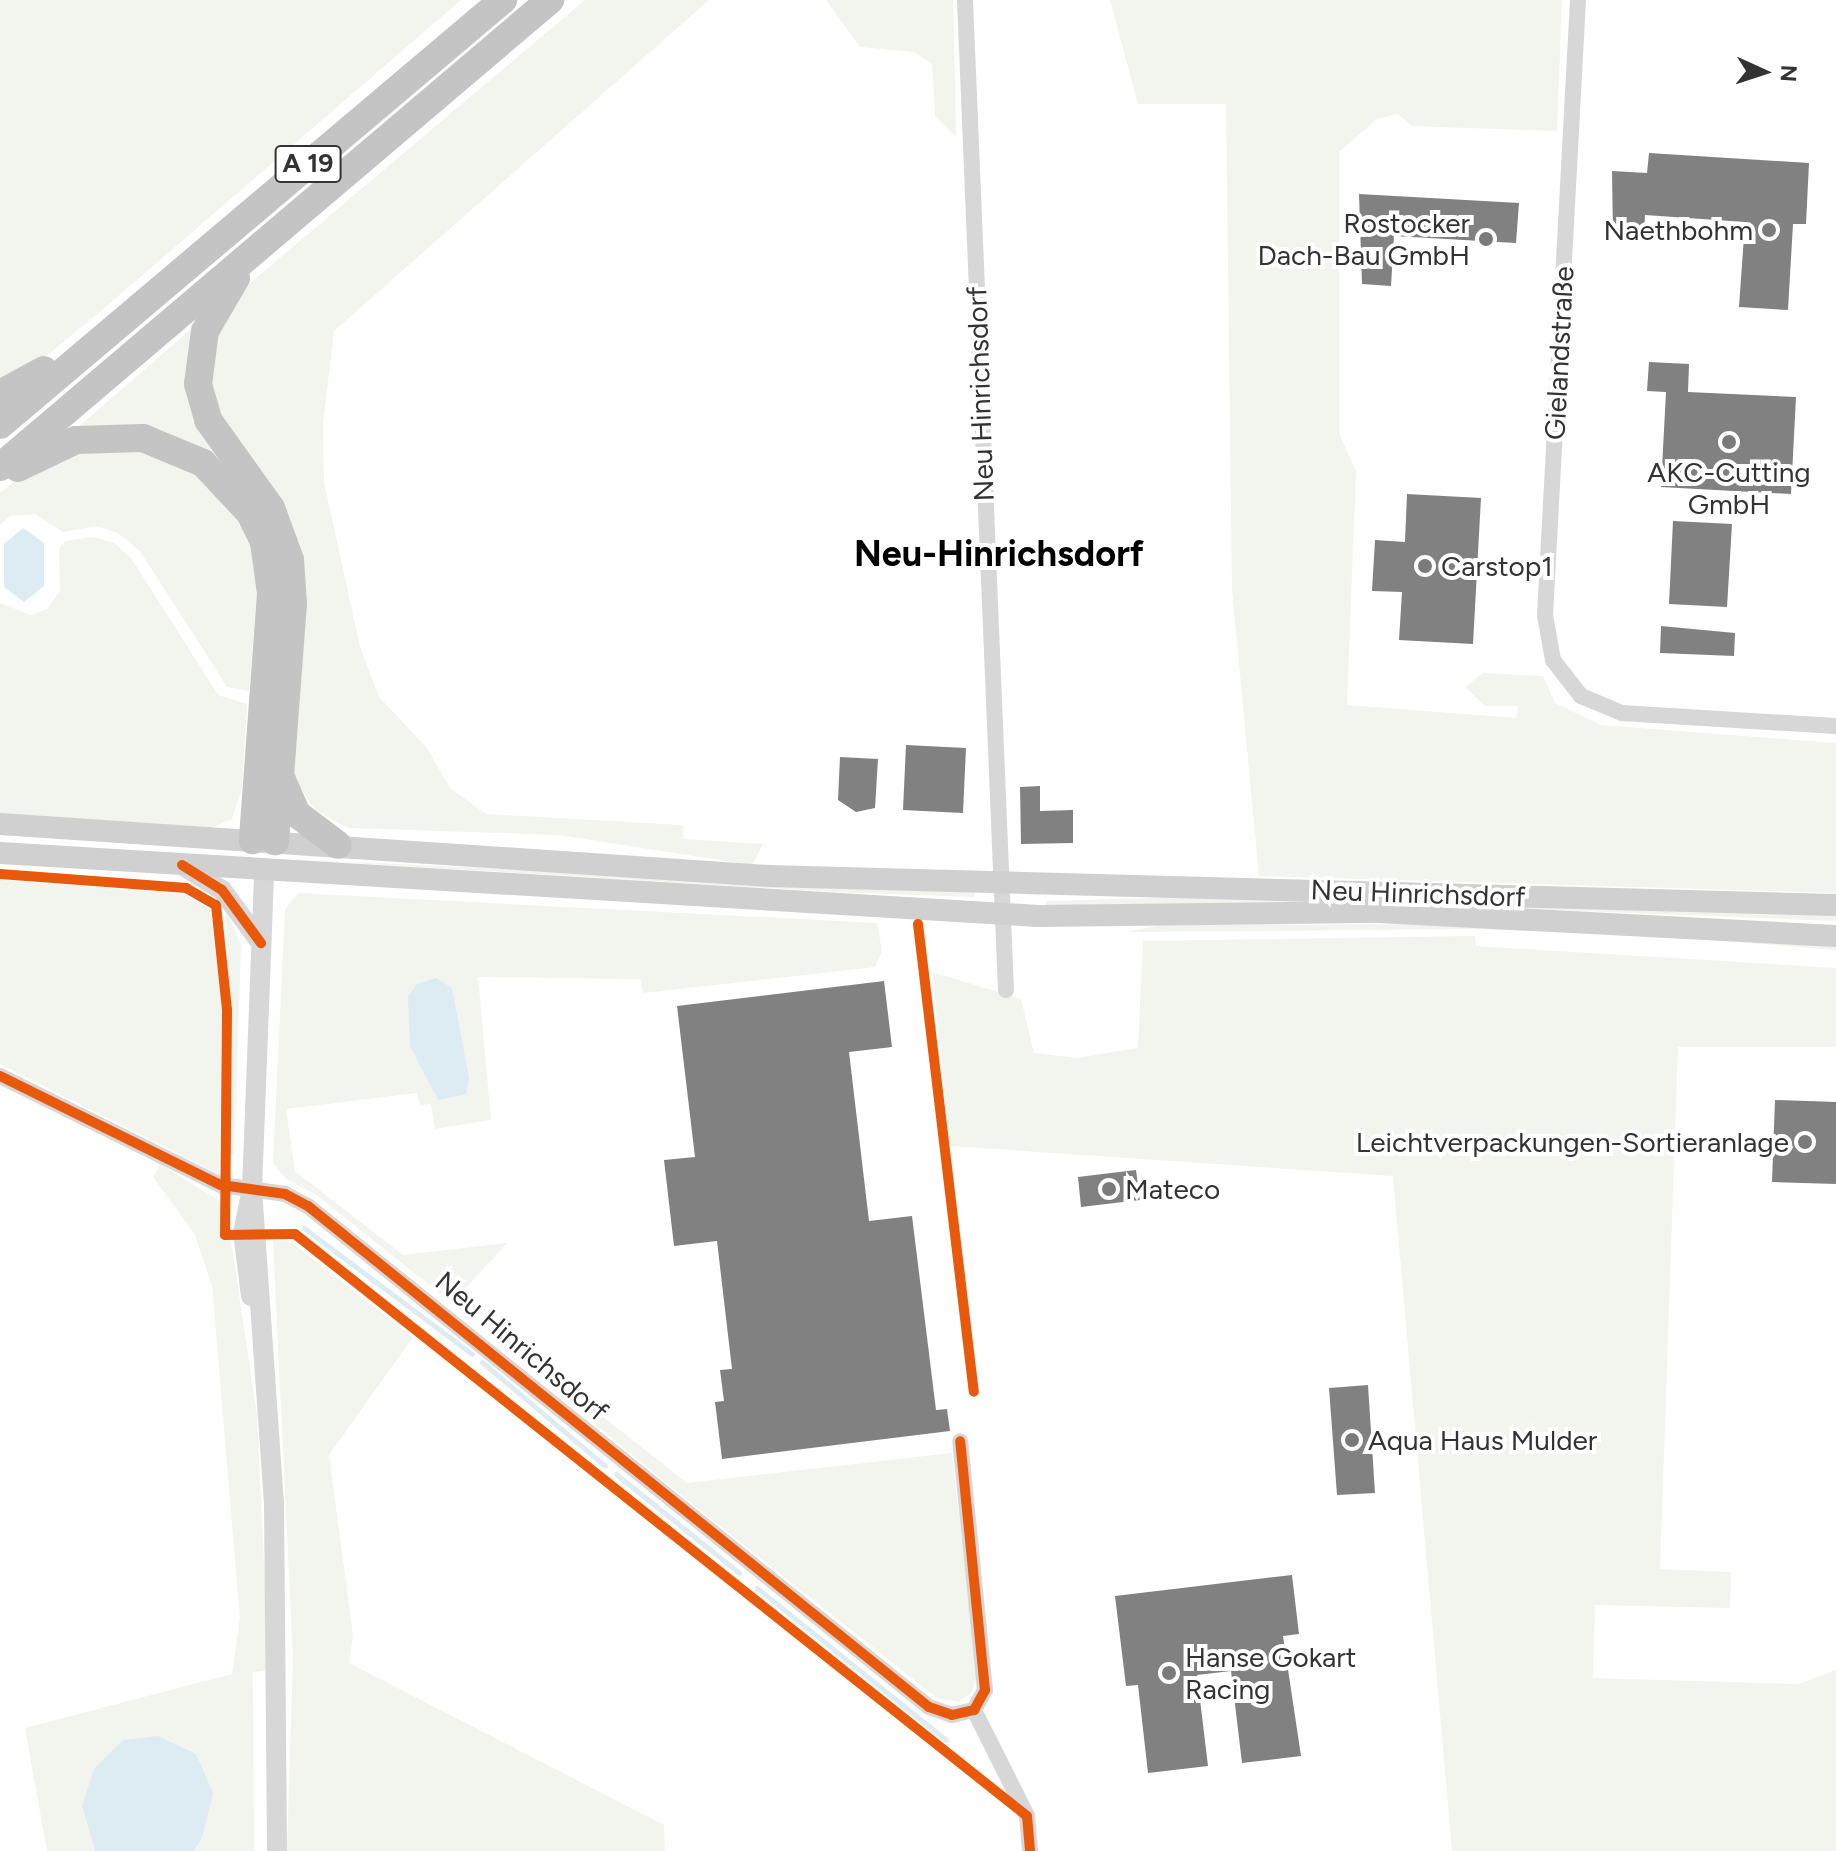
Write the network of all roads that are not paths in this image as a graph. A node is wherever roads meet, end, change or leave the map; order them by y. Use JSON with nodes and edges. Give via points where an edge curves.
{"nodes":[{"id":1,"x":503,"y":0,"type":"edge"},
{"id":2,"x":550,"y":0,"type":"edge"},
{"id":3,"x":965,"y":0,"type":"edge"},
{"id":4,"x":1578,"y":0,"type":"edge"},
{"id":5,"x":250,"y":255,"type":"junction"},
{"id":6,"x":116,"y":327,"type":"junction"},
{"id":7,"x":0,"y":394,"type":"edge"},
{"id":8,"x":0,"y":425,"type":"edge"},
{"id":9,"x":0,"y":467,"type":"edge"},
{"id":10,"x":0,"y":479,"type":"edge"},
{"id":11,"x":1836,"y":726,"type":"edge"},
{"id":12,"x":280,"y":768,"type":"junction"},
{"id":13,"x":0,"y":824,"type":"edge"},
{"id":14,"x":264,"y":841,"type":"junction"},
{"id":15,"x":338,"y":845,"type":"junction"},
{"id":16,"x":0,"y":853,"type":"edge"},
{"id":17,"x":182,"y":865,"type":"junction"},
{"id":18,"x":264,"y":870,"type":"junction"},
{"id":19,"x":1001,"y":884,"type":"junction"},
{"id":20,"x":1039,"y":886,"type":"junction"},
{"id":21,"x":1836,"y":905,"type":"edge"},
{"id":22,"x":976,"y":912,"type":"junction"},
{"id":23,"x":1004,"y":914,"type":"junction"},
{"id":24,"x":1836,"y":936,"type":"edge"},
{"id":25,"x":261,"y":943,"type":"junction"},
{"id":26,"x":1006,"y":990,"type":"dead end"},
{"id":27,"x":0,"y":1076,"type":"edge"},
{"id":28,"x":252,"y":1189,"type":"junction"},
{"id":29,"x":960,"y":1441,"type":"dead end"},
{"id":30,"x":974,"y":1710,"type":"junction"},
{"id":31,"x":277,"y":1851,"type":"edge"},
{"id":32,"x":1030,"y":1851,"type":"edge"}],
"edges":[{"from":1,"to":6,"type":"highway","number":"A 19"},
{"from":2,"to":5,"type":"highway","number":"A 19"},
{"from":3,"to":19,"type":"street","name":"Neu Hinrichsdorf"},
{"from":4,"to":11,"type":"street","name":"Gielandstraße","via":[[1545,615],[1553,660],[1581,696],[1622,713]]},
{"from":5,"to":9,"type":"highway","number":"A 19"},
{"from":5,"to":12,"type":"highway","via":[[205,331],[198,384],[208,420],[271,508],[290,560],[293,603]]},
{"from":6,"to":7,"type":"highway"},
{"from":6,"to":8,"type":"highway","number":"A 19"},
{"from":10,"to":14,"type":"highway","via":[[58,445],[129,436],[191,455],[222,478],[250,513],[264,542],[271,593]]},
{"from":12,"to":14,"type":"highway"},
{"from":12,"to":15,"type":"highway","via":[[297,814]]},
{"from":13,"to":14,"type":"main road","name":"Neu Hinrichsdorf"},
{"from":14,"to":15,"type":"main road","name":"Neu Hinrichsdorf"},
{"from":14,"to":18,"type":"main road"},
{"from":15,"to":19,"type":"main road","name":"Neu Hinrichsdorf","via":[[723,873]]},
{"from":16,"to":17,"type":"main road","name":"Neu Hinrichsdorf"},
{"from":17,"to":18,"type":"main road","name":"Neu Hinrichsdorf"},
{"from":17,"to":25,"type":"street","via":[[222,890]]},
{"from":18,"to":22,"type":"main road","name":"Neu Hinrichsdorf"},
{"from":18,"to":25,"type":"street"},
{"from":19,"to":20,"type":"main road","name":"Neu Hinrichsdorf"},
{"from":19,"to":22,"type":"main road"},
{"from":19,"to":23,"type":"street","name":"Neu Hinrichsdorf"},
{"from":20,"to":21,"type":"main road","name":"Neu Hinrichsdorf"},
{"from":20,"to":23,"type":"main road","via":[[1019,891]]},
{"from":22,"to":23,"type":"main road","name":"Neu Hinrichsdorf"},
{"from":23,"to":24,"type":"main road","name":"Neu Hinrichsdorf","via":[[1379,912]]},
{"from":23,"to":26,"type":"street","name":"Neu Hinrichsdorf"},
{"from":25,"to":28,"type":"street"},
{"from":27,"to":28,"type":"street","name":"Neu Hinrichsdorf","via":[[221,1185]]},
{"from":28,"to":30,"type":"street","name":"Neu Hinrichsdorf","via":[[285,1194],[346,1234],[929,1707],[952,1715]]},
{"from":28,"to":31,"type":"street","via":[[259,1233],[267,1415]]},
{"from":29,"to":30,"type":"street","via":[[985,1675]]},
{"from":30,"to":32,"type":"street","via":[[1027,1816]]}]}
